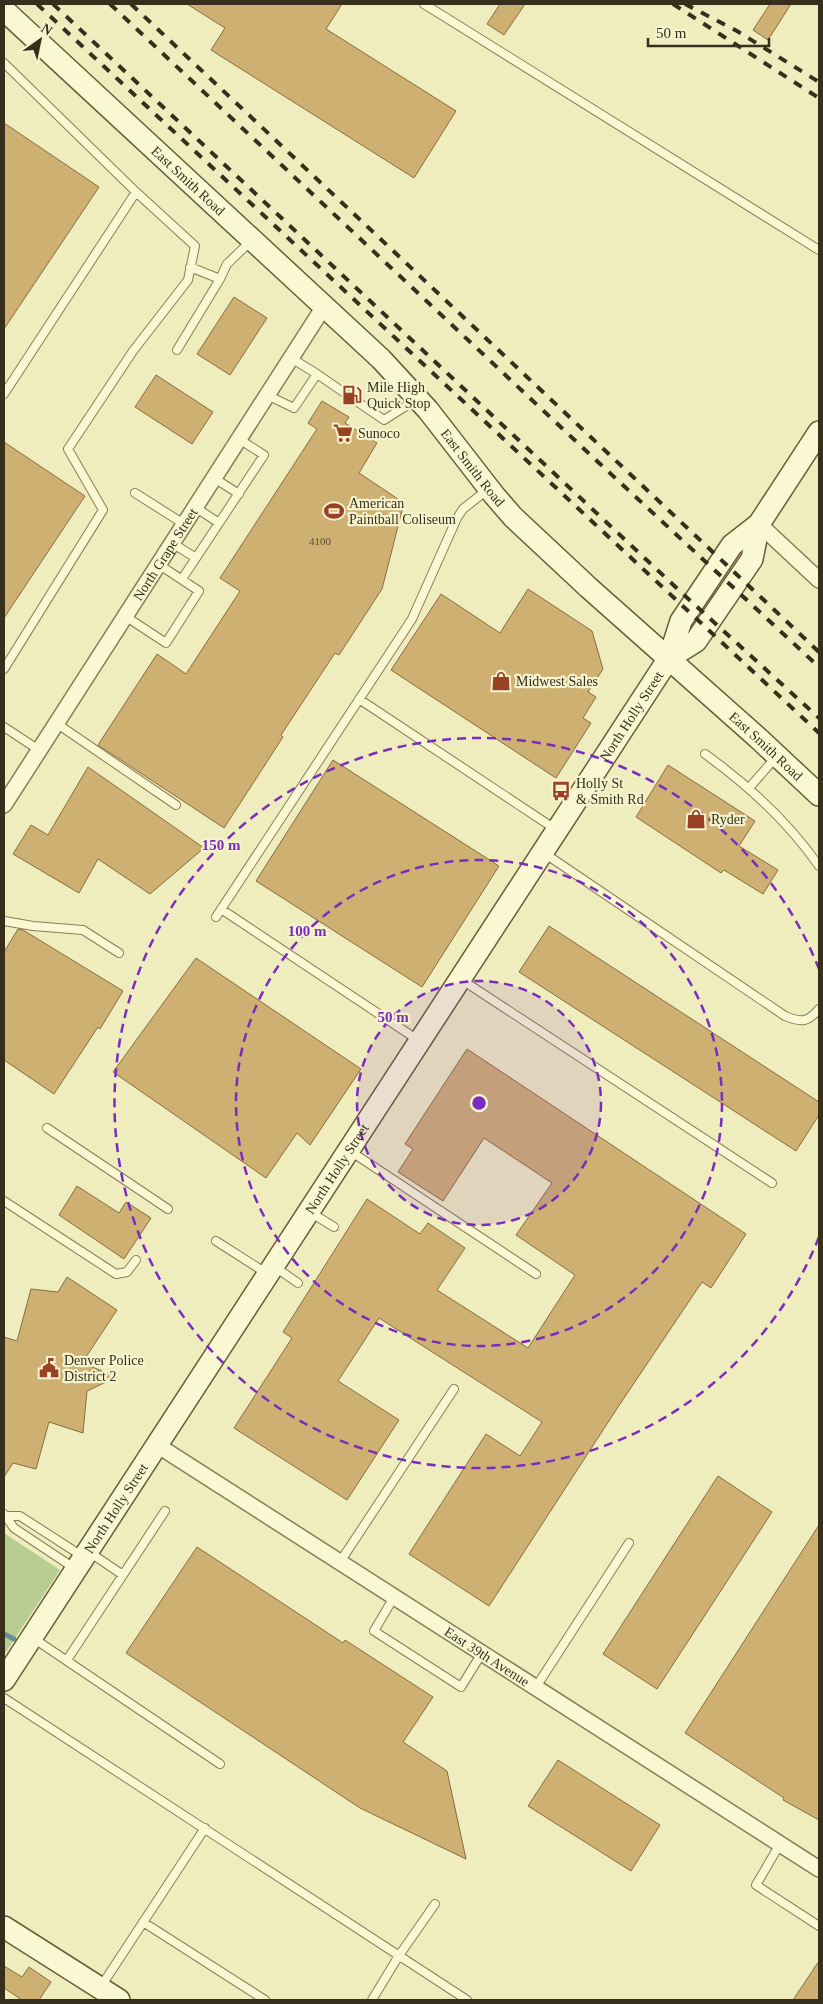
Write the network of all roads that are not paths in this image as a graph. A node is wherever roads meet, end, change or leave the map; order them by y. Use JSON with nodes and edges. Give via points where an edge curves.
{"nodes":[{"id":1,"x":424,"y":4,"type":"edge"},
{"id":2,"x":4,"y":10,"type":"edge"},
{"id":3,"x":4,"y":63,"type":"edge"},
{"id":4,"x":136,"y":192,"type":"junction"},
{"id":5,"x":253,"y":239,"type":"junction"},
{"id":6,"x":819,"y":250,"type":"edge"},
{"id":7,"x":190,"y":267,"type":"junction"},
{"id":8,"x":220,"y":279,"type":"junction"},
{"id":9,"x":325,"y":305,"type":"junction"},
{"id":10,"x":177,"y":350,"type":"dead end"},
{"id":11,"x":291,"y":358,"type":"junction"},
{"id":12,"x":316,"y":374,"type":"junction"},
{"id":13,"x":4,"y":394,"type":"edge"},
{"id":14,"x":268,"y":395,"type":"junction"},
{"id":15,"x":418,"y":398,"type":"junction"},
{"id":16,"x":819,"y":432,"type":"edge"},
{"id":17,"x":239,"y":439,"type":"junction"},
{"id":18,"x":214,"y":478,"type":"junction"},
{"id":19,"x":489,"y":488,"type":"junction"},
{"id":20,"x":135,"y":493,"type":"dead end"},
{"id":21,"x":239,"y":494,"type":"junction"},
{"id":22,"x":195,"y":507,"type":"junction"},
{"id":23,"x":184,"y":524,"type":"junction"},
{"id":24,"x":219,"y":524,"type":"junction"},
{"id":25,"x":759,"y":524,"type":"junction"},
{"id":26,"x":172,"y":543,"type":"junction"},
{"id":27,"x":196,"y":558,"type":"junction"},
{"id":28,"x":158,"y":564,"type":"junction"},
{"id":29,"x":182,"y":580,"type":"junction"},
{"id":30,"x":819,"y":580,"type":"edge"},
{"id":31,"x":125,"y":616,"type":"junction"},
{"id":32,"x":669,"y":658,"type":"junction"},
{"id":33,"x":4,"y":670,"type":"edge"},
{"id":34,"x":359,"y":699,"type":"junction"},
{"id":35,"x":56,"y":723,"type":"junction"},
{"id":36,"x":4,"y":726,"type":"edge"},
{"id":37,"x":39,"y":750,"type":"junction"},
{"id":38,"x":705,"y":754,"type":"dead end"},
{"id":39,"x":777,"y":756,"type":"junction"},
{"id":40,"x":749,"y":788,"type":"junction"},
{"id":41,"x":819,"y":795,"type":"edge"},
{"id":42,"x":4,"y":805,"type":"edge"},
{"id":43,"x":176,"y":805,"type":"dead end"},
{"id":44,"x":556,"y":830,"type":"junction"},
{"id":45,"x":542,"y":852,"type":"junction"},
{"id":46,"x":819,"y":865,"type":"edge"},
{"id":47,"x":221,"y":909,"type":"junction"},
{"id":48,"x":216,"y":917,"type":"dead end"},
{"id":49,"x":4,"y":920,"type":"edge"},
{"id":50,"x":119,"y":953,"type":"dead end"},
{"id":51,"x":460,"y":978,"type":"junction"},
{"id":52,"x":819,"y":1009,"type":"edge"},
{"id":53,"x":419,"y":1041,"type":"junction"},
{"id":54,"x":47,"y":1128,"type":"dead end"},
{"id":55,"x":349,"y":1150,"type":"junction"},
{"id":56,"x":772,"y":1183,"type":"dead end"},
{"id":57,"x":4,"y":1202,"type":"edge"},
{"id":58,"x":168,"y":1209,"type":"dead end"},
{"id":59,"x":309,"y":1211,"type":"junction"},
{"id":60,"x":334,"y":1227,"type":"dead end"},
{"id":61,"x":216,"y":1241,"type":"dead end"},
{"id":62,"x":136,"y":1260,"type":"dead end"},
{"id":63,"x":270,"y":1270,"type":"junction"},
{"id":64,"x":536,"y":1274,"type":"dead end"},
{"id":65,"x":298,"y":1283,"type":"dead end"},
{"id":66,"x":454,"y":1389,"type":"dead end"},
{"id":67,"x":157,"y":1445,"type":"junction"},
{"id":68,"x":165,"y":1512,"type":"dead end"},
{"id":69,"x":5,"y":1515,"type":"edge"},
{"id":70,"x":629,"y":1543,"type":"dead end"},
{"id":71,"x":82,"y":1559,"type":"junction"},
{"id":72,"x":340,"y":1562,"type":"junction"},
{"id":73,"x":123,"y":1575,"type":"junction"},
{"id":74,"x":394,"y":1597,"type":"junction"},
{"id":75,"x":32,"y":1637,"type":"junction"},
{"id":76,"x":482,"y":1653,"type":"junction"},
{"id":77,"x":67,"y":1660,"type":"junction"},
{"id":78,"x":4,"y":1680,"type":"edge"},
{"id":79,"x":536,"y":1688,"type":"junction"},
{"id":80,"x":4,"y":1698,"type":"edge"},
{"id":81,"x":220,"y":1764,"type":"dead end"},
{"id":82,"x":205,"y":1828,"type":"junction"},
{"id":83,"x":780,"y":1844,"type":"junction"},
{"id":84,"x":819,"y":1869,"type":"edge"},
{"id":85,"x":435,"y":1904,"type":"dead end"},
{"id":86,"x":143,"y":1922,"type":"junction"},
{"id":87,"x":819,"y":1926,"type":"edge"},
{"id":88,"x":4,"y":1927,"type":"edge"},
{"id":89,"x":398,"y":1957,"type":"junction"},
{"id":90,"x":96,"y":1994,"type":"edge"},
{"id":91,"x":119,"y":2000,"type":"edge"},
{"id":92,"x":265,"y":2000,"type":"edge"},
{"id":93,"x":372,"y":2000,"type":"edge"},
{"id":94,"x":467,"y":2000,"type":"edge"}],
"edges":[{"from":1,"to":6,"type":"lane"},
{"from":2,"to":5,"type":"street","name":"East Smith Road"},
{"from":3,"to":4,"type":"lane"},
{"from":4,"to":7,"type":"lane","via":[[195,246]]},
{"from":4,"to":13,"type":"lane"},
{"from":5,"to":8,"type":"lane","via":[[227,264]]},
{"from":5,"to":9,"type":"street","name":"East Smith Road"},
{"from":7,"to":8,"type":"lane"},
{"from":7,"to":33,"type":"lane","via":[[188,280],[133,351],[68,449],[103,510]]},
{"from":8,"to":10,"type":"lane"},
{"from":9,"to":11,"type":"street","name":"North Grape Street"},
{"from":9,"to":15,"type":"street","name":"East Smith Road"},
{"from":11,"to":12,"type":"lane"},
{"from":11,"to":14,"type":"street","name":"North Grape Street"},
{"from":12,"to":14,"type":"lane","via":[[294,408]]},
{"from":12,"to":15,"type":"lane","via":[[384,420]]},
{"from":14,"to":17,"type":"street","name":"North Grape Street"},
{"from":15,"to":19,"type":"street","name":"East Smith Road"},
{"from":16,"to":25,"type":"street","name":"North Holly Street"},
{"from":17,"to":18,"type":"street","name":"North Grape Street"},
{"from":17,"to":21,"type":"lane","via":[[264,455]]},
{"from":18,"to":21,"type":"lane"},
{"from":18,"to":22,"type":"street","name":"North Grape Street"},
{"from":19,"to":32,"type":"street","name":"East Smith Road","via":[[513,517]]},
{"from":19,"to":34,"type":"lane","via":[[457,518],[412,619]]},
{"from":20,"to":23,"type":"lane"},
{"from":21,"to":24,"type":"lane"},
{"from":22,"to":23,"type":"street","name":"North Grape Street"},
{"from":22,"to":24,"type":"lane"},
{"from":23,"to":26,"type":"street","name":"North Grape Street"},
{"from":24,"to":27,"type":"lane"},
{"from":25,"to":30,"type":"street"},
{"from":25,"to":32,"type":"street","name":"North Holly Street","via":[[752,558],[696,640]]},
{"from":26,"to":27,"type":"lane"},
{"from":26,"to":28,"type":"street","name":"North Grape Street"},
{"from":27,"to":29,"type":"lane"},
{"from":28,"to":29,"type":"lane"},
{"from":28,"to":31,"type":"street","name":"North Grape Street"},
{"from":29,"to":31,"type":"lane","via":[[199,591],[166,642]]},
{"from":31,"to":35,"type":"street","name":"North Grape Street"},
{"from":32,"to":39,"type":"street","name":"East Smith Road"},
{"from":32,"to":44,"type":"street","name":"North Holly Street"},
{"from":34,"to":44,"type":"lane"},
{"from":34,"to":47,"type":"lane"},
{"from":35,"to":37,"type":"street","name":"North Grape Street"},
{"from":35,"to":43,"type":"lane"},
{"from":36,"to":37,"type":"lane"},
{"from":37,"to":42,"type":"street","name":"North Grape Street"},
{"from":38,"to":40,"type":"lane"},
{"from":39,"to":40,"type":"lane"},
{"from":39,"to":41,"type":"street","name":"East Smith Road"},
{"from":40,"to":46,"type":"lane"},
{"from":44,"to":45,"type":"street","name":"North Holly Street"},
{"from":45,"to":51,"type":"street","name":"North Holly Street"},
{"from":45,"to":52,"type":"lane","via":[[785,1016],[803,1021],[811,1019]]},
{"from":47,"to":48,"type":"lane"},
{"from":47,"to":53,"type":"lane"},
{"from":49,"to":50,"type":"lane","via":[[83,930]]},
{"from":51,"to":53,"type":"street","name":"North Holly Street"},
{"from":51,"to":56,"type":"lane"},
{"from":53,"to":55,"type":"street","name":"North Holly Street"},
{"from":54,"to":58,"type":"lane"},
{"from":55,"to":59,"type":"street","name":"North Holly Street"},
{"from":55,"to":64,"type":"lane"},
{"from":57,"to":62,"type":"lane","via":[[116,1274],[127,1272]]},
{"from":59,"to":60,"type":"lane"},
{"from":59,"to":63,"type":"street","name":"North Holly Street"},
{"from":61,"to":63,"type":"lane"},
{"from":63,"to":65,"type":"lane"},
{"from":63,"to":67,"type":"street","name":"North Holly Street"},
{"from":66,"to":72,"type":"lane"},
{"from":67,"to":71,"type":"street","name":"North Holly Street"},
{"from":67,"to":72,"type":"street","name":"East 39th Avenue"},
{"from":68,"to":73,"type":"lane"},
{"from":69,"to":71,"type":"lane","via":[[20,1516]]},
{"from":69,"to":71,"type":"lane","via":[[14,1528]]},
{"from":70,"to":79,"type":"lane"},
{"from":71,"to":73,"type":"lane"},
{"from":71,"to":75,"type":"street","name":"North Holly Street"},
{"from":72,"to":74,"type":"street","name":"East 39th Avenue"},
{"from":73,"to":77,"type":"lane"},
{"from":74,"to":76,"type":"street","name":"East 39th Avenue"},
{"from":74,"to":76,"type":"lane","via":[[374,1631],[461,1687]]},
{"from":75,"to":77,"type":"lane"},
{"from":75,"to":78,"type":"street","name":"North Holly Street"},
{"from":76,"to":79,"type":"street","name":"East 39th Avenue"},
{"from":77,"to":81,"type":"lane"},
{"from":79,"to":83,"type":"street","name":"East 39th Avenue"},
{"from":80,"to":82,"type":"lane"},
{"from":82,"to":86,"type":"lane"},
{"from":82,"to":89,"type":"lane"},
{"from":83,"to":84,"type":"street","name":"East 39th Avenue"},
{"from":83,"to":87,"type":"lane","via":[[756,1885]]},
{"from":85,"to":89,"type":"lane"},
{"from":86,"to":90,"type":"lane"},
{"from":86,"to":92,"type":"lane"},
{"from":88,"to":90,"type":"street"},
{"from":89,"to":93,"type":"lane"},
{"from":89,"to":94,"type":"lane"},
{"from":90,"to":91,"type":"street"}]}
